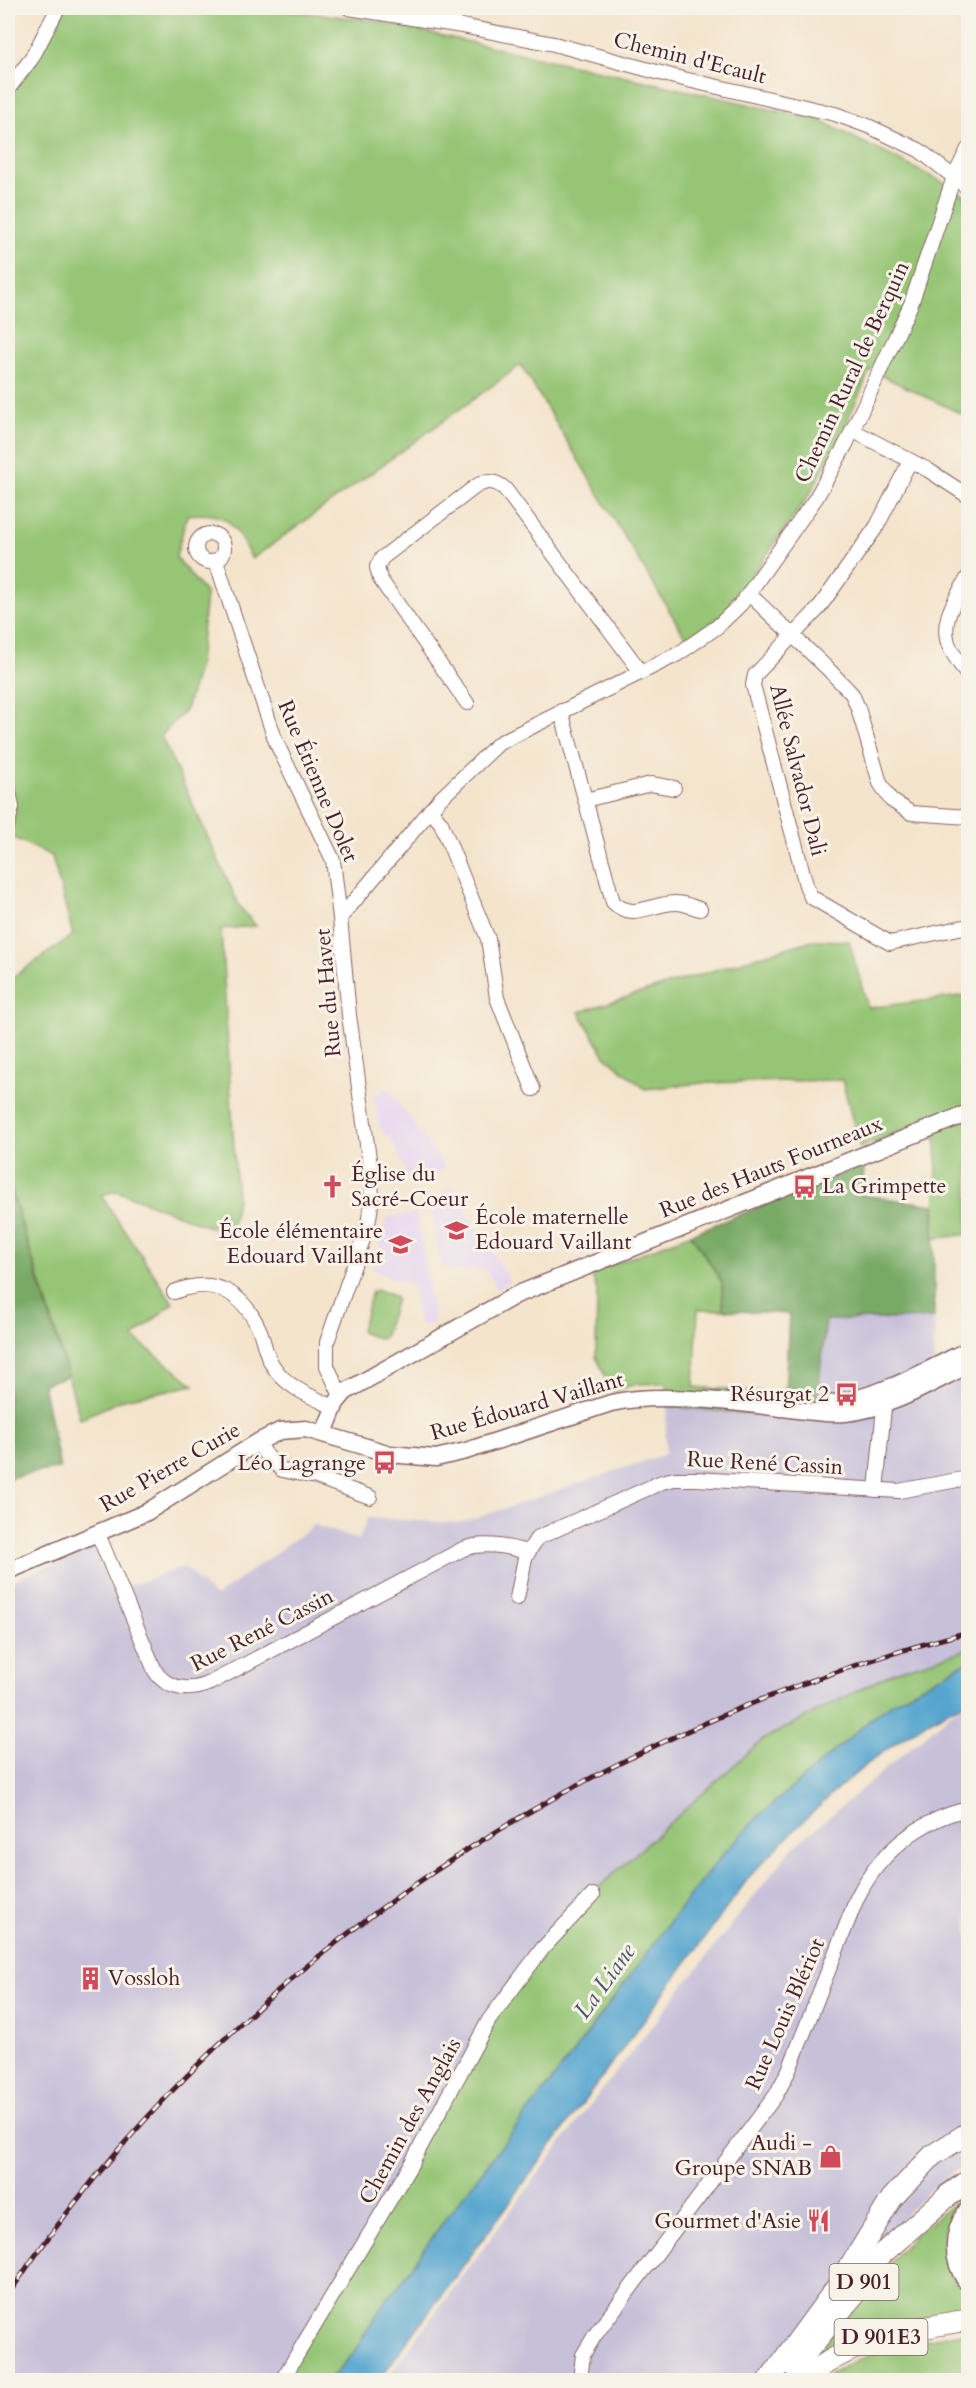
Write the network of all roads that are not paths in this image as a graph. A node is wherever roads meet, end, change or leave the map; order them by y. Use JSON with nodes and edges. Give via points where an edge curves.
{"nodes":[{"id":1,"x":58,"y":8,"type":"edge"},
{"id":2,"x":349,"y":8,"type":"edge"},
{"id":3,"x":8,"y":89,"type":"edge"},
{"id":4,"x":969,"y":149,"type":"edge"},
{"id":5,"x":954,"y":177,"type":"junction"},
{"id":6,"x":969,"y":188,"type":"edge"},
{"id":7,"x":852,"y":430,"type":"junction"},
{"id":8,"x":910,"y":461,"type":"junction"},
{"id":9,"x":969,"y":496,"type":"edge"},
{"id":10,"x":216,"y":561,"type":"dead end"},
{"id":11,"x":969,"y":577,"type":"edge"},
{"id":12,"x":749,"y":594,"type":"junction"},
{"id":13,"x":794,"y":636,"type":"junction"},
{"id":14,"x":691,"y":646,"type":"joint"},
{"id":15,"x":641,"y":672,"type":"junction"},
{"id":16,"x":969,"y":677,"type":"edge"},
{"id":17,"x":467,"y":703,"type":"dead end"},
{"id":18,"x":561,"y":711,"type":"junction"},
{"id":19,"x":8,"y":786,"type":"edge"},
{"id":20,"x":674,"y":788,"type":"dead end"},
{"id":21,"x":585,"y":800,"type":"junction"},
{"id":22,"x":430,"y":810,"type":"junction"},
{"id":23,"x":969,"y":818,"type":"edge"},
{"id":24,"x":8,"y":823,"type":"edge"},
{"id":25,"x":700,"y":909,"type":"dead end"},
{"id":26,"x":340,"y":918,"type":"junction"},
{"id":27,"x":969,"y":927,"type":"edge"},
{"id":28,"x":534,"y":1089,"type":"dead end"},
{"id":29,"x":969,"y":1113,"type":"edge"},
{"id":30,"x":174,"y":1292,"type":"dead end"},
{"id":31,"x":969,"y":1350,"type":"edge"},
{"id":32,"x":969,"y":1365,"type":"edge"},
{"id":33,"x":885,"y":1397,"type":"junction"},
{"id":34,"x":337,"y":1401,"type":"junction"},
{"id":35,"x":324,"y":1433,"type":"junction"},
{"id":36,"x":258,"y":1442,"type":"junction"},
{"id":37,"x":969,"y":1478,"type":"edge"},
{"id":38,"x":876,"y":1491,"type":"junction"},
{"id":39,"x":370,"y":1497,"type":"dead end"},
{"id":40,"x":98,"y":1534,"type":"junction"},
{"id":41,"x":527,"y":1552,"type":"junction"},
{"id":42,"x":8,"y":1571,"type":"edge"},
{"id":43,"x":518,"y":1598,"type":"dead end"},
{"id":44,"x":969,"y":1809,"type":"edge"},
{"id":45,"x":593,"y":1895,"type":"dead end"},
{"id":46,"x":969,"y":2133,"type":"edge"},
{"id":47,"x":969,"y":2182,"type":"edge"},
{"id":48,"x":949,"y":2195,"type":"joint"},
{"id":49,"x":969,"y":2214,"type":"edge"},
{"id":50,"x":918,"y":2222,"type":"junction"},
{"id":51,"x":969,"y":2279,"type":"edge"},
{"id":52,"x":969,"y":2320,"type":"edge"},
{"id":53,"x":282,"y":2380,"type":"edge"},
{"id":54,"x":580,"y":2380,"type":"edge"},
{"id":55,"x":770,"y":2380,"type":"edge"},
{"id":56,"x":784,"y":2380,"type":"edge"},
{"id":57,"x":803,"y":2380,"type":"edge"}],
"edges":[{"from":1,"to":3,"type":"street","via":[[36,50]]},
{"from":2,"to":5,"type":"street","name":"Chemin d'Ecault","via":[[554,44],[835,114],[913,147]]},
{"from":4,"to":5,"type":"street","name":"Chemin Rural de Berquin"},
{"from":5,"to":6,"type":"street","name":"Chemin d'Ecault"},
{"from":5,"to":7,"type":"street","name":"Chemin Rural de Berquin","via":[[918,288]]},
{"from":7,"to":8,"type":"street"},
{"from":7,"to":12,"type":"street","name":"Chemin Rural de Berquin","via":[[816,498]]},
{"from":8,"to":9,"type":"street"},
{"from":8,"to":13,"type":"street","name":"Allée Salvador Dali","via":[[877,526]]},
{"from":10,"to":26,"type":"street","name":"Rue Étienne Dolet","via":[[276,742],[331,855]]},
{"from":11,"to":16,"type":"street","via":[[950,609],[946,632],[950,647]]},
{"from":12,"to":13,"type":"street"},
{"from":12,"to":14,"type":"street","name":"Chemin Rural de Berquin","via":[[724,622]]},
{"from":13,"to":23,"type":"street","via":[[854,698],[882,787],[891,800],[911,813]]},
{"from":13,"to":27,"type":"street","name":"Allée Salvador Dali","via":[[752,681],[809,893],[890,943]]},
{"from":14,"to":15,"type":"street","name":"Rue du Havet"},
{"from":15,"to":17,"type":"street","via":[[505,489],[488,482],[475,487],[382,558],[377,567],[380,579]]},
{"from":15,"to":18,"type":"street","name":"Rue du Havet"},
{"from":18,"to":21,"type":"street"},
{"from":18,"to":22,"type":"street","name":"Rue du Havet","via":[[499,743]]},
{"from":19,"to":24,"type":"street","via":[[12,807]]},
{"from":20,"to":21,"type":"street","via":[[646,785]]},
{"from":21,"to":25,"type":"street","via":[[608,892],[616,906],[636,911],[676,903]]},
{"from":22,"to":26,"type":"street","name":"Rue du Havet"},
{"from":22,"to":28,"type":"street","via":[[441,822],[488,939],[497,998]]},
{"from":26,"to":34,"type":"street","name":"Rue du Havet","via":[[372,1198],[365,1233],[327,1342],[327,1366]]},
{"from":29,"to":34,"type":"street","name":"Rue des Hauts Fourneaux","via":[[525,1291],[419,1348]]},
{"from":30,"to":34,"type":"street","via":[[202,1284],[236,1297],[250,1311],[273,1366],[298,1391]]},
{"from":31,"to":33,"type":"street","name":"Rue Édouard Vaillant"},
{"from":32,"to":33,"type":"street","name":"Rue Édouard Vaillant"},
{"from":33,"to":35,"type":"street","name":"Rue Édouard Vaillant","via":[[863,1410],[834,1413],[661,1398],[630,1399],[436,1458],[390,1454]]},
{"from":33,"to":38,"type":"street"},
{"from":34,"to":35,"type":"street"},
{"from":35,"to":36,"type":"street","name":"Rue Pierre Curie","via":[[287,1429]]},
{"from":36,"to":39,"type":"street","via":[[282,1470],[320,1478]]},
{"from":36,"to":40,"type":"street","name":"Rue Pierre Curie","via":[[147,1512]]},
{"from":37,"to":38,"type":"street","name":"Rue René Cassin","via":[[910,1491]]},
{"from":38,"to":41,"type":"street","name":"Rue René Cassin","via":[[668,1480],[541,1536]]},
{"from":40,"to":41,"type":"street","name":"Rue René Cassin","via":[[155,1671],[166,1683],[188,1689],[210,1683],[463,1549],[485,1546]]},
{"from":40,"to":42,"type":"street","name":"Rue Pierre Curie"},
{"from":41,"to":43,"type":"street"},
{"from":44,"to":54,"type":"street","name":"Rue Louis Blériot","via":[[920,1828],[889,1852],[872,1872],[857,1898],[781,2086],[595,2335],[583,2355]]},
{"from":45,"to":53,"type":"street","name":"Chemin des Anglais","via":[[543,1948],[489,2020],[410,2166]]},
{"from":46,"to":55,"type":"main road","number":"D 901E3","via":[[933,2155],[892,2198],[842,2280]]},
{"from":47,"to":48,"type":"highway","number":"D 901"},
{"from":48,"to":50,"type":"main road","number":"D 901"},
{"from":49,"to":51,"type":"highway","via":[[957,2247]]},
{"from":50,"to":55,"type":"main road","number":"D 901","via":[[855,2281]]},
{"from":50,"to":56,"type":"main road","number":"D 901"},
{"from":52,"to":57,"type":"main road","number":"D 901E3","via":[[868,2342]]}]}
